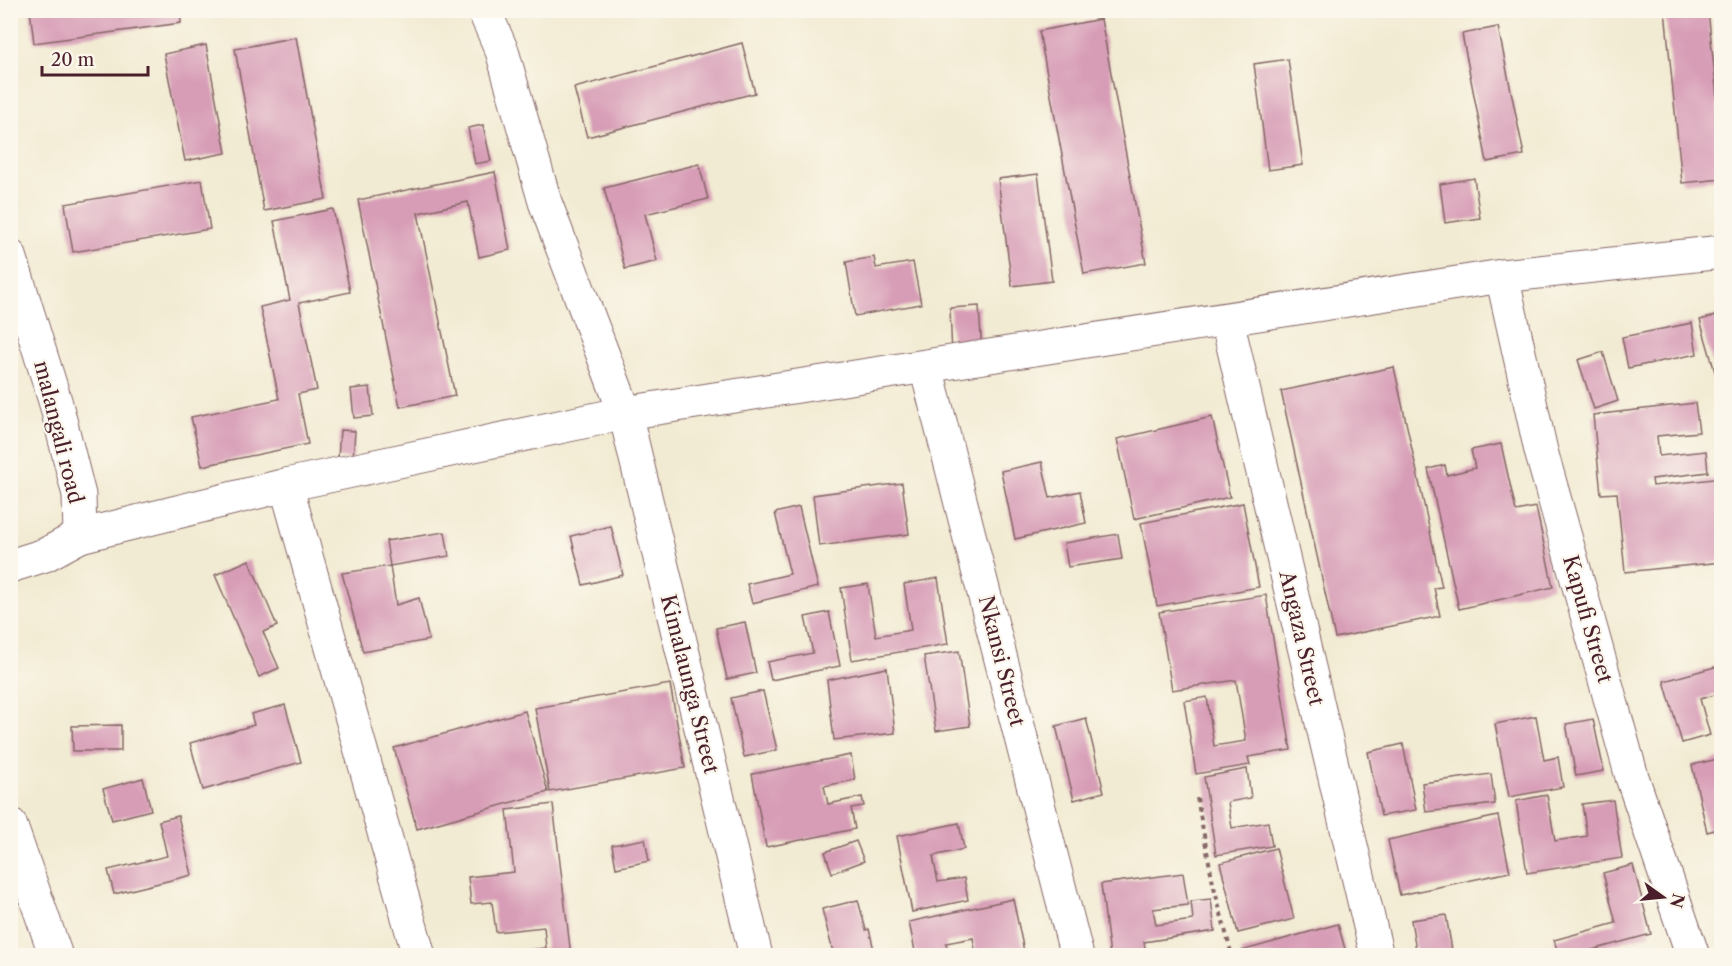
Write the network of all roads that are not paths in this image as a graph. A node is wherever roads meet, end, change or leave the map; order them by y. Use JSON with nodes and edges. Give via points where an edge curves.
{"nodes":[{"id":1,"x":484,"y":10,"type":"edge"},
{"id":2,"x":1722,"y":252,"type":"edge"},
{"id":3,"x":10,"y":256,"type":"edge"},
{"id":4,"x":1502,"y":276,"type":"junction"},
{"id":5,"x":1227,"y":320,"type":"junction"},
{"id":6,"x":926,"y":367,"type":"junction"},
{"id":7,"x":624,"y":413,"type":"junction"},
{"id":8,"x":285,"y":485,"type":"junction"},
{"id":9,"x":80,"y":536,"type":"junction"},
{"id":10,"x":10,"y":566,"type":"edge"},
{"id":11,"x":10,"y":824,"type":"edge"},
{"id":12,"x":56,"y":956,"type":"edge"},
{"id":13,"x":419,"y":956,"type":"edge"},
{"id":14,"x":756,"y":956,"type":"edge"},
{"id":15,"x":1077,"y":956,"type":"edge"},
{"id":16,"x":1377,"y":956,"type":"edge"},
{"id":17,"x":1693,"y":956,"type":"edge"}],
"edges":[{"from":1,"to":7,"type":"street","name":"Kimalaunga Street","via":[[502,51],[545,202]]},
{"from":2,"to":4,"type":"street"},
{"from":3,"to":9,"type":"street","name":"malangali road","via":[[56,404],[79,495]]},
{"from":4,"to":5,"type":"street"},
{"from":4,"to":17,"type":"street","name":"Kapufi Street","via":[[1541,451],[1574,572],[1632,777]]},
{"from":5,"to":6,"type":"street"},
{"from":5,"to":16,"type":"street","name":"Angaza Street"},
{"from":6,"to":7,"type":"street"},
{"from":6,"to":15,"type":"street","name":"Nkansi Street"},
{"from":7,"to":8,"type":"street"},
{"from":7,"to":14,"type":"street","name":"Kimalaunga Street"},
{"from":8,"to":9,"type":"street"},
{"from":8,"to":13,"type":"street"},
{"from":9,"to":10,"type":"street","via":[[45,555]]},
{"from":11,"to":12,"type":"street"}]}
